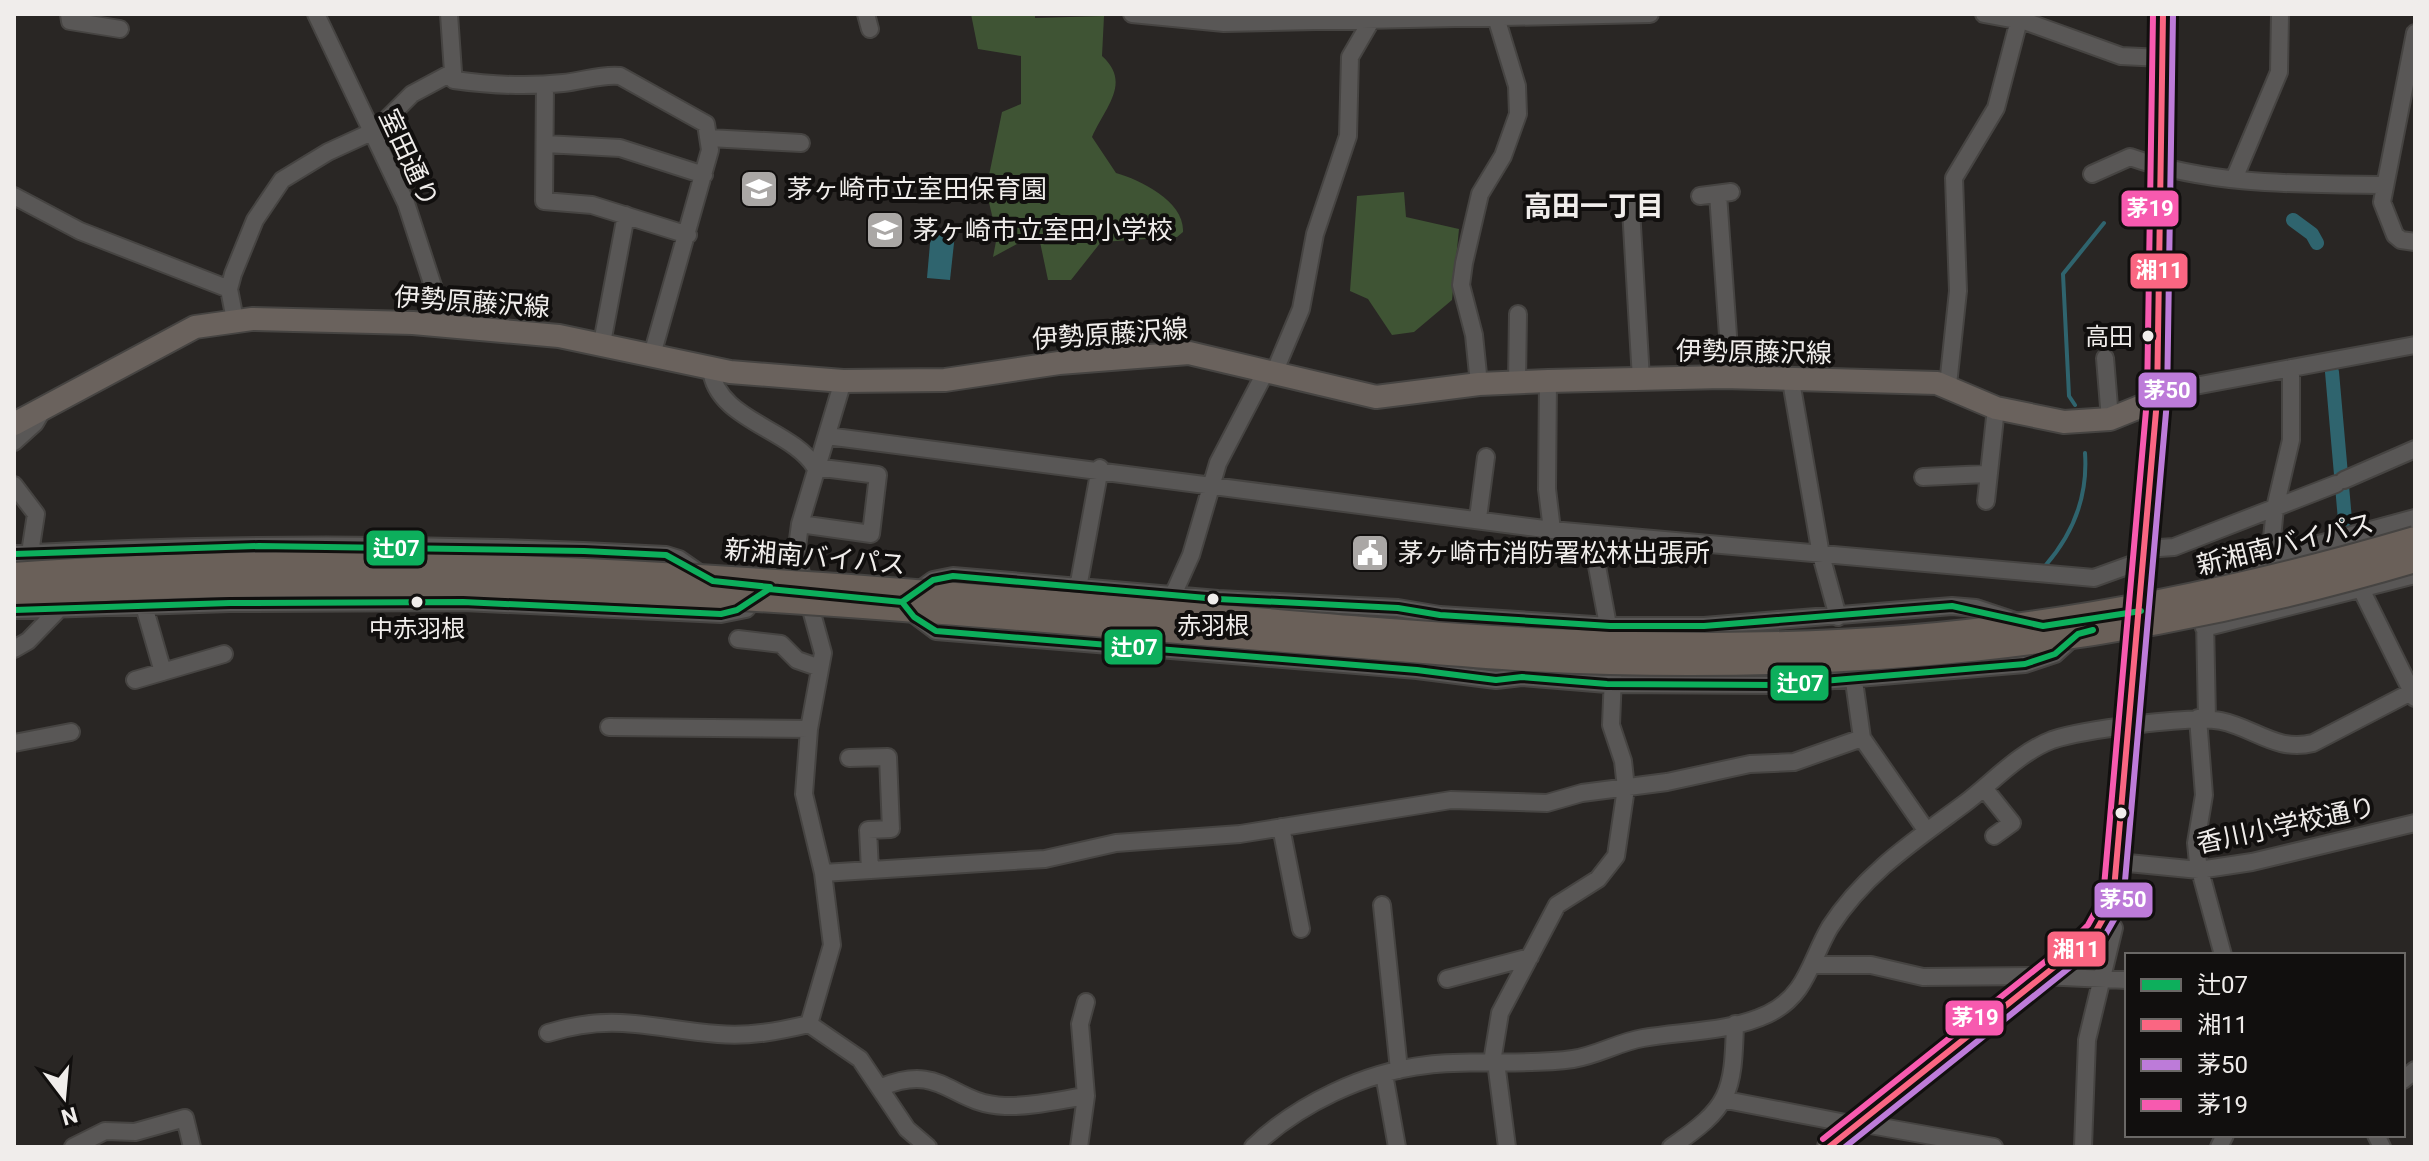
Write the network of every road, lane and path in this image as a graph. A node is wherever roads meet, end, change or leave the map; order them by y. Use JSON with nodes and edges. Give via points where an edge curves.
{"nodes":[{"id":1,"x":69,"y":14,"type":"edge"},
{"id":2,"x":316,"y":14,"type":"edge"},
{"id":3,"x":449,"y":14,"type":"edge"},
{"id":4,"x":1132,"y":14,"type":"edge"},
{"id":5,"x":1650,"y":14,"type":"edge"},
{"id":6,"x":1984,"y":14,"type":"edge"},
{"id":7,"x":2163,"y":14,"type":"edge"},
{"id":8,"x":2280,"y":14,"type":"edge"},
{"id":9,"x":1495,"y":16,"type":"edge"},
{"id":10,"x":1175,"y":17,"type":"edge"},
{"id":11,"x":1352,"y":17,"type":"edge"},
{"id":12,"x":2037,"y":20,"type":"edge"},
{"id":13,"x":1371,"y":21,"type":"junction"},
{"id":14,"x":2018,"y":24,"type":"junction"},
{"id":15,"x":120,"y":29,"type":"dead end"},
{"id":16,"x":2415,"y":33,"type":"edge"},
{"id":17,"x":2162,"y":58,"type":"junction"},
{"id":18,"x":453,"y":72,"type":"junction"},
{"id":19,"x":545,"y":85,"type":"junction"},
{"id":20,"x":370,"y":131,"type":"junction"},
{"id":21,"x":709,"y":138,"type":"junction"},
{"id":22,"x":801,"y":143,"type":"dead end"},
{"id":23,"x":545,"y":144,"type":"junction"},
{"id":24,"x":2161,"y":168,"type":"junction"},
{"id":25,"x":2092,"y":174,"type":"dead end"},
{"id":26,"x":704,"y":175,"type":"junction"},
{"id":27,"x":2234,"y":179,"type":"junction"},
{"id":28,"x":2385,"y":185,"type":"junction"},
{"id":29,"x":14,"y":196,"type":"edge"},
{"id":30,"x":1700,"y":196,"type":"dead end"},
{"id":31,"x":1631,"y":209,"type":"dead end"},
{"id":32,"x":626,"y":215,"type":"junction"},
{"id":33,"x":688,"y":235,"type":"junction"},
{"id":34,"x":2415,"y":242,"type":"edge"},
{"id":35,"x":229,"y":289,"type":"junction"},
{"id":36,"x":1518,"y":314,"type":"dead end"},
{"id":37,"x":235,"y":320,"type":"junction"},
{"id":38,"x":446,"y":326,"type":"junction"},
{"id":39,"x":602,"y":343,"type":"junction"},
{"id":40,"x":2415,"y":345,"type":"edge"},
{"id":41,"x":652,"y":355,"type":"junction"},
{"id":42,"x":2105,"y":358,"type":"dead end"},
{"id":43,"x":2291,"y":368,"type":"junction"},
{"id":44,"x":711,"y":369,"type":"junction"},
{"id":45,"x":1270,"y":372,"type":"junction"},
{"id":46,"x":1731,"y":378,"type":"junction"},
{"id":47,"x":1641,"y":379,"type":"junction"},
{"id":48,"x":843,"y":381,"type":"junction"},
{"id":49,"x":1548,"y":381,"type":"junction"},
{"id":50,"x":1791,"y":381,"type":"junction"},
{"id":51,"x":1517,"y":382,"type":"junction"},
{"id":52,"x":1479,"y":384,"type":"junction"},
{"id":53,"x":1948,"y":385,"type":"junction"},
{"id":54,"x":2157,"y":400,"type":"junction"},
{"id":55,"x":1996,"y":408,"type":"junction"},
{"id":56,"x":42,"y":411,"type":"junction"},
{"id":57,"x":2110,"y":419,"type":"junction"},
{"id":58,"x":14,"y":424,"type":"edge"},
{"id":59,"x":827,"y":436,"type":"junction"},
{"id":60,"x":14,"y":442,"type":"edge"},
{"id":61,"x":2415,"y":449,"type":"edge"},
{"id":62,"x":1486,"y":457,"type":"dead end"},
{"id":63,"x":815,"y":467,"type":"junction"},
{"id":64,"x":1100,"y":468,"type":"junction"},
{"id":65,"x":1986,"y":474,"type":"junction"},
{"id":66,"x":1923,"y":477,"type":"dead end"},
{"id":67,"x":14,"y":485,"type":"edge"},
{"id":68,"x":1209,"y":487,"type":"junction"},
{"id":69,"x":1986,"y":501,"type":"dead end"},
{"id":70,"x":2275,"y":508,"type":"junction"},
{"id":71,"x":1478,"y":518,"type":"junction"},
{"id":72,"x":2415,"y":518,"type":"edge"},
{"id":73,"x":800,"y":524,"type":"junction"},
{"id":74,"x":1552,"y":530,"type":"junction"},
{"id":75,"x":1591,"y":534,"type":"junction"},
{"id":76,"x":22,"y":553,"type":"edge"},
{"id":77,"x":2145,"y":554,"type":"junction"},
{"id":78,"x":1821,"y":555,"type":"junction"},
{"id":79,"x":2415,"y":556,"type":"edge"},
{"id":80,"x":2270,"y":558,"type":"junction"},
{"id":81,"x":14,"y":575,"type":"edge"},
{"id":82,"x":1078,"y":588,"type":"junction"},
{"id":83,"x":783,"y":590,"type":"junction"},
{"id":84,"x":2362,"y":591,"type":"junction"},
{"id":85,"x":804,"y":592,"type":"junction"},
{"id":86,"x":1168,"y":594,"type":"junction"},
{"id":87,"x":902,"y":602,"type":"junction"},
{"id":88,"x":144,"y":606,"type":"junction"},
{"id":89,"x":17,"y":608,"type":"edge"},
{"id":90,"x":57,"y":611,"type":"junction"},
{"id":91,"x":2209,"y":611,"type":"junction"},
{"id":92,"x":2140,"y":616,"type":"junction"},
{"id":93,"x":1838,"y":617,"type":"junction"},
{"id":94,"x":1610,"y":626,"type":"junction"},
{"id":95,"x":738,"y":639,"type":"dead end"},
{"id":96,"x":14,"y":649,"type":"edge"},
{"id":97,"x":1157,"y":649,"type":"junction"},
{"id":98,"x":224,"y":654,"type":"dead end"},
{"id":99,"x":820,"y":668,"type":"junction"},
{"id":100,"x":163,"y":672,"type":"junction"},
{"id":101,"x":135,"y":680,"type":"dead end"},
{"id":102,"x":1854,"y":681,"type":"junction"},
{"id":103,"x":1614,"y":684,"type":"junction"},
{"id":104,"x":2414,"y":693,"type":"edge"},
{"id":105,"x":2203,"y":718,"type":"junction"},
{"id":106,"x":609,"y":727,"type":"dead end"},
{"id":107,"x":2130,"y":728,"type":"junction"},
{"id":108,"x":809,"y":729,"type":"junction"},
{"id":109,"x":71,"y":732,"type":"dead end"},
{"id":110,"x":1862,"y":738,"type":"junction"},
{"id":111,"x":15,"y":740,"type":"edge"},
{"id":112,"x":849,"y":758,"type":"dead end"},
{"id":113,"x":1626,"y":788,"type":"junction"},
{"id":114,"x":1984,"y":788,"type":"junction"},
{"id":115,"x":2415,"y":823,"type":"edge"},
{"id":116,"x":1281,"y":827,"type":"junction"},
{"id":117,"x":1926,"y":830,"type":"junction"},
{"id":118,"x":1994,"y":836,"type":"dead end"},
{"id":119,"x":2118,"y":862,"type":"junction"},
{"id":120,"x":870,"y":870,"type":"junction"},
{"id":121,"x":2199,"y":870,"type":"junction"},
{"id":122,"x":823,"y":873,"type":"junction"},
{"id":123,"x":1382,"y":905,"type":"dead end"},
{"id":124,"x":2106,"y":916,"type":"junction"},
{"id":125,"x":1301,"y":929,"type":"dead end"},
{"id":126,"x":2222,"y":953,"type":"edge"},
{"id":127,"x":1530,"y":957,"type":"junction"},
{"id":128,"x":1815,"y":965,"type":"junction"},
{"id":129,"x":2042,"y":976,"type":"junction"},
{"id":130,"x":1447,"y":979,"type":"dead end"},
{"id":131,"x":2104,"y":979,"type":"junction"},
{"id":132,"x":2125,"y":980,"type":"edge"},
{"id":133,"x":1086,"y":1002,"type":"dead end"},
{"id":134,"x":809,"y":1024,"type":"junction"},
{"id":135,"x":1735,"y":1024,"type":"junction"},
{"id":136,"x":548,"y":1033,"type":"dead end"},
{"id":137,"x":1494,"y":1062,"type":"junction"},
{"id":138,"x":1391,"y":1072,"type":"junction"},
{"id":139,"x":882,"y":1087,"type":"junction"},
{"id":140,"x":1086,"y":1096,"type":"junction"},
{"id":141,"x":1726,"y":1100,"type":"junction"},
{"id":142,"x":1857,"y":1124,"type":"junction"},
{"id":143,"x":73,"y":1147,"type":"edge"},
{"id":144,"x":192,"y":1147,"type":"edge"},
{"id":145,"x":928,"y":1147,"type":"edge"},
{"id":146,"x":1079,"y":1147,"type":"edge"},
{"id":147,"x":1253,"y":1147,"type":"edge"},
{"id":148,"x":1397,"y":1147,"type":"edge"},
{"id":149,"x":1507,"y":1147,"type":"edge"},
{"id":150,"x":1671,"y":1147,"type":"edge"},
{"id":151,"x":1829,"y":1147,"type":"edge"},
{"id":152,"x":1994,"y":1147,"type":"edge"},
{"id":153,"x":2083,"y":1147,"type":"edge"}],
"edges":[{"from":1,"to":15,"type":"street","via":[[70,21]]},
{"from":2,"to":20,"type":"street","name":"室田通り"},
{"from":3,"to":18,"type":"street"},
{"from":4,"to":10,"type":"street"},
{"from":5,"to":9,"type":"street"},
{"from":6,"to":14,"type":"street"},
{"from":7,"to":17,"type":"main road"},
{"from":8,"to":27,"type":"street","via":[[2279,72]]},
{"from":9,"to":13,"type":"street"},
{"from":9,"to":52,"type":"street","via":[[1517,86],[1518,114],[1503,156],[1480,194],[1464,263],[1461,285]]},
{"from":10,"to":11,"type":"street"},
{"from":11,"to":13,"type":"street"},
{"from":12,"to":14,"type":"street"},
{"from":12,"to":17,"type":"street","via":[[2121,56]]},
{"from":13,"to":45,"type":"street","via":[[1350,57],[1348,136],[1315,234],[1301,309]]},
{"from":14,"to":53,"type":"street","via":[[1996,108],[1953,187],[1958,291]]},
{"from":16,"to":28,"type":"street"},
{"from":17,"to":24,"type":"main road"},
{"from":18,"to":19,"type":"street","via":[[454,80],[462,82]]},
{"from":18,"to":20,"type":"street","via":[[412,94]]},
{"from":19,"to":21,"type":"street","via":[[620,76],[706,124]]},
{"from":19,"to":23,"type":"street"},
{"from":20,"to":35,"type":"street","via":[[282,180],[255,220]]},
{"from":20,"to":38,"type":"street","name":"室田通り","via":[[406,203]]},
{"from":21,"to":22,"type":"street"},
{"from":21,"to":26,"type":"street"},
{"from":23,"to":26,"type":"street","via":[[620,148]]},
{"from":23,"to":32,"type":"street","via":[[544,201],[592,205]]},
{"from":24,"to":25,"type":"street","via":[[2130,157]]},
{"from":24,"to":27,"type":"street"},
{"from":24,"to":54,"type":"main road"},
{"from":26,"to":33,"type":"street"},
{"from":27,"to":28,"type":"street"},
{"from":28,"to":34,"type":"street","via":[[2382,202],[2395,235]]},
{"from":29,"to":35,"type":"street","via":[[80,231]]},
{"from":30,"to":46,"type":"street","via":[[1724,193]]},
{"from":31,"to":47,"type":"street"},
{"from":32,"to":33,"type":"street"},
{"from":32,"to":39,"type":"street"},
{"from":33,"to":41,"type":"street"},
{"from":35,"to":37,"type":"street"},
{"from":36,"to":51,"type":"street"},
{"from":37,"to":38,"type":"main road","name":"伊勢原藤沢線"},
{"from":37,"to":56,"type":"main road","name":"伊勢原藤沢線","via":[[182,333]]},
{"from":38,"to":39,"type":"main road","name":"伊勢原藤沢線"},
{"from":39,"to":41,"type":"main road","name":"伊勢原藤沢線"},
{"from":40,"to":43,"type":"street"},
{"from":41,"to":44,"type":"main road","name":"伊勢原藤沢線"},
{"from":42,"to":57,"type":"street"},
{"from":43,"to":54,"type":"street","via":[[2195,386]]},
{"from":43,"to":70,"type":"street","via":[[2291,440]]},
{"from":44,"to":48,"type":"main road","name":"伊勢原藤沢線"},
{"from":44,"to":63,"type":"street","via":[[741,414],[800,447]]},
{"from":45,"to":48,"type":"main road","name":"伊勢原藤沢線","via":[[1178,353],[945,380]]},
{"from":45,"to":52,"type":"main road","name":"伊勢原藤沢線","via":[[1376,397]]},
{"from":45,"to":68,"type":"street"},
{"from":46,"to":47,"type":"main road","name":"伊勢原藤沢線"},
{"from":46,"to":50,"type":"main road","name":"伊勢原藤沢線"},
{"from":47,"to":49,"type":"main road","name":"伊勢原藤沢線"},
{"from":48,"to":59,"type":"street"},
{"from":49,"to":51,"type":"main road","name":"伊勢原藤沢線"},
{"from":49,"to":74,"type":"street"},
{"from":50,"to":53,"type":"main road","name":"伊勢原藤沢線"},
{"from":50,"to":78,"type":"street"},
{"from":51,"to":52,"type":"main road","name":"伊勢原藤沢線"},
{"from":53,"to":55,"type":"main road","name":"伊勢原藤沢線"},
{"from":54,"to":57,"type":"main road","name":"伊勢原藤沢線"},
{"from":54,"to":77,"type":"main road"},
{"from":55,"to":57,"type":"main road","name":"伊勢原藤沢線","via":[[2064,422]]},
{"from":55,"to":65,"type":"street"},
{"from":56,"to":58,"type":"main road","name":"伊勢原藤沢線"},
{"from":56,"to":60,"type":"street"},
{"from":59,"to":63,"type":"street"},
{"from":59,"to":64,"type":"street"},
{"from":61,"to":70,"type":"street"},
{"from":62,"to":71,"type":"street"},
{"from":63,"to":73,"type":"street"},
{"from":63,"to":73,"type":"street","via":[[878,475],[871,534]]},
{"from":64,"to":68,"type":"street"},
{"from":64,"to":82,"type":"street"},
{"from":65,"to":66,"type":"street"},
{"from":65,"to":69,"type":"street"},
{"from":67,"to":76,"type":"street","via":[[36,514]]},
{"from":68,"to":71,"type":"street"},
{"from":68,"to":86,"type":"street","via":[[1191,555]]},
{"from":70,"to":77,"type":"street"},
{"from":70,"to":80,"type":"street"},
{"from":71,"to":74,"type":"street"},
{"from":72,"to":80,"type":"street"},
{"from":73,"to":85,"type":"street","via":[[796,555]]},
{"from":74,"to":75,"type":"street"},
{"from":75,"to":78,"type":"street"},
{"from":75,"to":94,"type":"street"},
{"from":76,"to":83,"type":"street","via":[[331,543],[520,547],[666,555],[713,581]]},
{"from":77,"to":78,"type":"street","via":[[2094,578]]},
{"from":77,"to":92,"type":"main road"},
{"from":78,"to":93,"type":"street"},
{"from":79,"to":81,"type":"highway","name":"新湘南バイパス","bridge":true,"via":[[2086,616],[1955,633],[1675,646],[508,566],[265,563]]},
{"from":79,"to":84,"type":"street"},
{"from":79,"to":89,"type":"highway","name":"新湘南バイパス","bridge":true,"via":[[2262,601],[2112,632],[1945,654],[1796,663],[1528,659],[507,585],[312,582]]},
{"from":79,"to":91,"type":"main road"},
{"from":80,"to":91,"type":"street","via":[[2235,570],[2220,582]]},
{"from":82,"to":86,"type":"street"},
{"from":82,"to":87,"type":"street","via":[[953,576],[933,580]]},
{"from":83,"to":85,"type":"street"},
{"from":83,"to":88,"type":"street","via":[[769,589],[746,609],[721,614],[463,602]]},
{"from":84,"to":91,"type":"street"},
{"from":84,"to":104,"type":"street"},
{"from":85,"to":87,"type":"street"},
{"from":85,"to":99,"type":"street","via":[[823,653]]},
{"from":86,"to":94,"type":"street"},
{"from":86,"to":97,"type":"street"},
{"from":87,"to":97,"type":"street","via":[[936,631]]},
{"from":88,"to":90,"type":"street"},
{"from":88,"to":100,"type":"street"},
{"from":89,"to":90,"type":"street"},
{"from":90,"to":96,"type":"street"},
{"from":91,"to":92,"type":"main road"},
{"from":91,"to":105,"type":"street"},
{"from":92,"to":93,"type":"street","via":[[2029,625],[1952,606]]},
{"from":92,"to":102,"type":"street","via":[[2078,634],[2055,654],[2025,664]]},
{"from":92,"to":107,"type":"main road"},
{"from":93,"to":94,"type":"street"},
{"from":94,"to":103,"type":"street"},
{"from":95,"to":99,"type":"street","via":[[781,644],[797,660]]},
{"from":97,"to":103,"type":"street","via":[[1481,679]]},
{"from":98,"to":100,"type":"street"},
{"from":99,"to":108,"type":"street"},
{"from":100,"to":101,"type":"street"},
{"from":102,"to":103,"type":"street","via":[[1730,687]]},
{"from":102,"to":110,"type":"street"},
{"from":103,"to":113,"type":"street","via":[[1611,725]]},
{"from":104,"to":105,"type":"street","via":[[2301,746],[2269,742],[2238,726]]},
{"from":105,"to":107,"type":"street"},
{"from":105,"to":121,"type":"street"},
{"from":106,"to":108,"type":"street"},
{"from":107,"to":114,"type":"street","via":[[2048,742]]},
{"from":107,"to":119,"type":"main road"},
{"from":108,"to":122,"type":"street","via":[[804,794]]},
{"from":109,"to":111,"type":"street"},
{"from":110,"to":113,"type":"street","via":[[1794,762],[1750,764]]},
{"from":110,"to":117,"type":"street"},
{"from":112,"to":120,"type":"street","via":[[888,757],[891,829],[868,830]]},
{"from":113,"to":116,"type":"street","via":[[1547,803],[1451,800]]},
{"from":113,"to":127,"type":"street","via":[[1616,856],[1598,879],[1557,905]]},
{"from":114,"to":117,"type":"street"},
{"from":114,"to":118,"type":"street","via":[[2012,823]]},
{"from":115,"to":121,"type":"street","name":"香川小学校通り"},
{"from":116,"to":120,"type":"street","via":[[1196,840],[1116,843],[1045,859]]},
{"from":116,"to":125,"type":"street"},
{"from":117,"to":128,"type":"street","via":[[1895,852],[1860,889],[1830,929]]},
{"from":119,"to":121,"type":"street","name":"香川小学校通り"},
{"from":119,"to":124,"type":"main road"},
{"from":120,"to":122,"type":"street"},
{"from":121,"to":126,"type":"street"},
{"from":122,"to":134,"type":"street","via":[[832,945]]},
{"from":123,"to":138,"type":"street"},
{"from":124,"to":129,"type":"main road","via":[[2083,944]]},
{"from":124,"to":131,"type":"street","via":[[2114,928]]},
{"from":127,"to":130,"type":"street"},
{"from":127,"to":137,"type":"street","via":[[1500,1013]]},
{"from":128,"to":129,"type":"street","via":[[1847,962],[1923,977]]},
{"from":128,"to":135,"type":"street","via":[[1804,985],[1781,1007]]},
{"from":129,"to":131,"type":"street"},
{"from":129,"to":142,"type":"main road"},
{"from":131,"to":132,"type":"street"},
{"from":131,"to":153,"type":"street","via":[[2087,1040]]},
{"from":133,"to":140,"type":"street","via":[[1080,1024]]},
{"from":134,"to":136,"type":"street","via":[[718,1034],[617,1021]]},
{"from":134,"to":139,"type":"street","via":[[847,1047]]},
{"from":135,"to":137,"type":"street","via":[[1639,1038],[1573,1059]]},
{"from":135,"to":141,"type":"street"},
{"from":137,"to":138,"type":"street"},
{"from":137,"to":149,"type":"street"},
{"from":138,"to":147,"type":"street","via":[[1291,1115]]},
{"from":138,"to":148,"type":"street"},
{"from":139,"to":140,"type":"street","via":[[921,1077],[986,1104],[1007,1106]]},
{"from":139,"to":145,"type":"street","via":[[907,1129]]},
{"from":140,"to":146,"type":"street"},
{"from":141,"to":142,"type":"street"},
{"from":141,"to":150,"type":"street","via":[[1702,1126]]},
{"from":142,"to":151,"type":"main road"},
{"from":142,"to":152,"type":"street"},
{"from":143,"to":144,"type":"street","via":[[105,1131],[135,1132],[185,1118]]}]}
